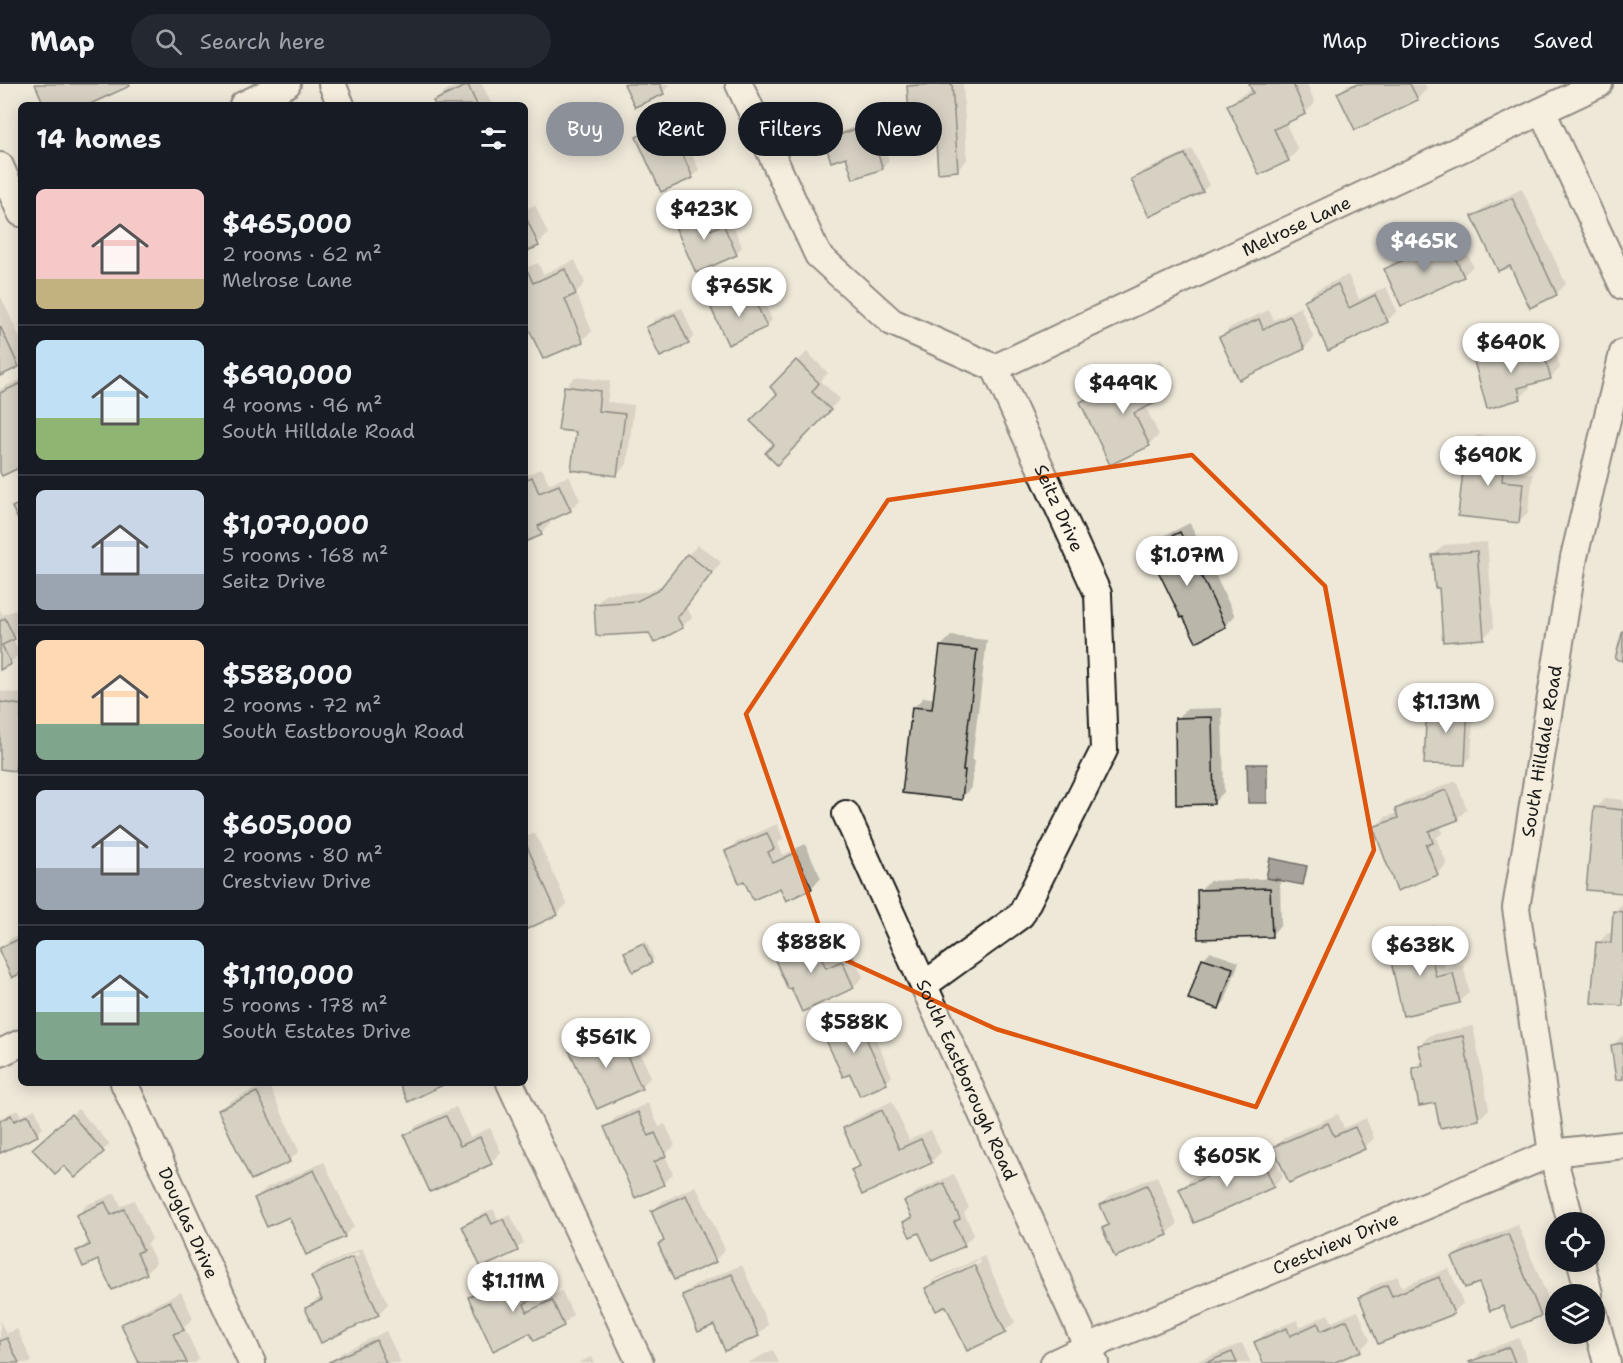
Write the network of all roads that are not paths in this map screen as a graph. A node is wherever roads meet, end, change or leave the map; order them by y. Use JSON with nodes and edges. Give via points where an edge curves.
{"nodes":[{"id":1,"x":287,"y":84,"type":"edge"},
{"id":2,"x":332,"y":84,"type":"edge"},
{"id":3,"x":739,"y":84,"type":"edge"},
{"id":4,"x":1599,"y":84,"type":"edge"},
{"id":5,"x":249,"y":102,"type":"edge"},
{"id":6,"x":341,"y":102,"type":"edge"},
{"id":7,"x":1542,"y":111,"type":"junction"},
{"id":8,"x":0,"y":166,"type":"edge"},
{"id":9,"x":15,"y":213,"type":"edge"},
{"id":10,"x":1623,"y":286,"type":"edge"},
{"id":11,"x":1623,"y":353,"type":"edge"},
{"id":12,"x":994,"y":368,"type":"junction"},
{"id":13,"x":846,"y":814,"type":"dead end"},
{"id":14,"x":924,"y":985,"type":"junction"},
{"id":15,"x":18,"y":1044,"type":"edge"},
{"id":16,"x":0,"y":1053,"type":"edge"},
{"id":17,"x":125,"y":1086,"type":"edge"},
{"id":18,"x":511,"y":1086,"type":"edge"},
{"id":19,"x":1623,"y":1144,"type":"edge"},
{"id":20,"x":1552,"y":1153,"type":"junction"},
{"id":21,"x":1568,"y":1212,"type":"edge"},
{"id":22,"x":1602,"y":1344,"type":"edge"},
{"id":23,"x":1091,"y":1355,"type":"edge"},
{"id":24,"x":252,"y":1363,"type":"edge"},
{"id":25,"x":640,"y":1363,"type":"edge"},
{"id":26,"x":1054,"y":1363,"type":"edge"},
{"id":27,"x":1607,"y":1363,"type":"edge"}],
"edges":[{"from":1,"to":5,"type":"street"},
{"from":2,"to":6,"type":"street"},
{"from":3,"to":12,"type":"street","via":[[818,255],[892,322]]},
{"from":4,"to":7,"type":"street","name":"Melrose Lane"},
{"from":7,"to":10,"type":"street"},
{"from":7,"to":12,"type":"street","name":"Melrose Lane"},
{"from":8,"to":9,"type":"street"},
{"from":11,"to":20,"type":"street","name":"South Hilldale Road","via":[[1574,557],[1516,908]]},
{"from":12,"to":14,"type":"street","name":"Seitz Drive","via":[[1098,594],[1104,750],[1021,915]]},
{"from":13,"to":14,"type":"street","name":"South Eastborough Road"},
{"from":14,"to":23,"type":"street","name":"South Eastborough Road"},
{"from":15,"to":16,"type":"street"},
{"from":17,"to":24,"type":"street","name":"Douglas Drive"},
{"from":18,"to":25,"type":"street"},
{"from":19,"to":20,"type":"street","name":"Crestview Drive"},
{"from":20,"to":21,"type":"street","name":"South Hilldale Road"},
{"from":20,"to":23,"type":"street","name":"Crestview Drive"},
{"from":22,"to":27,"type":"street"},
{"from":23,"to":26,"type":"street","name":"Crestview Drive"}]}
